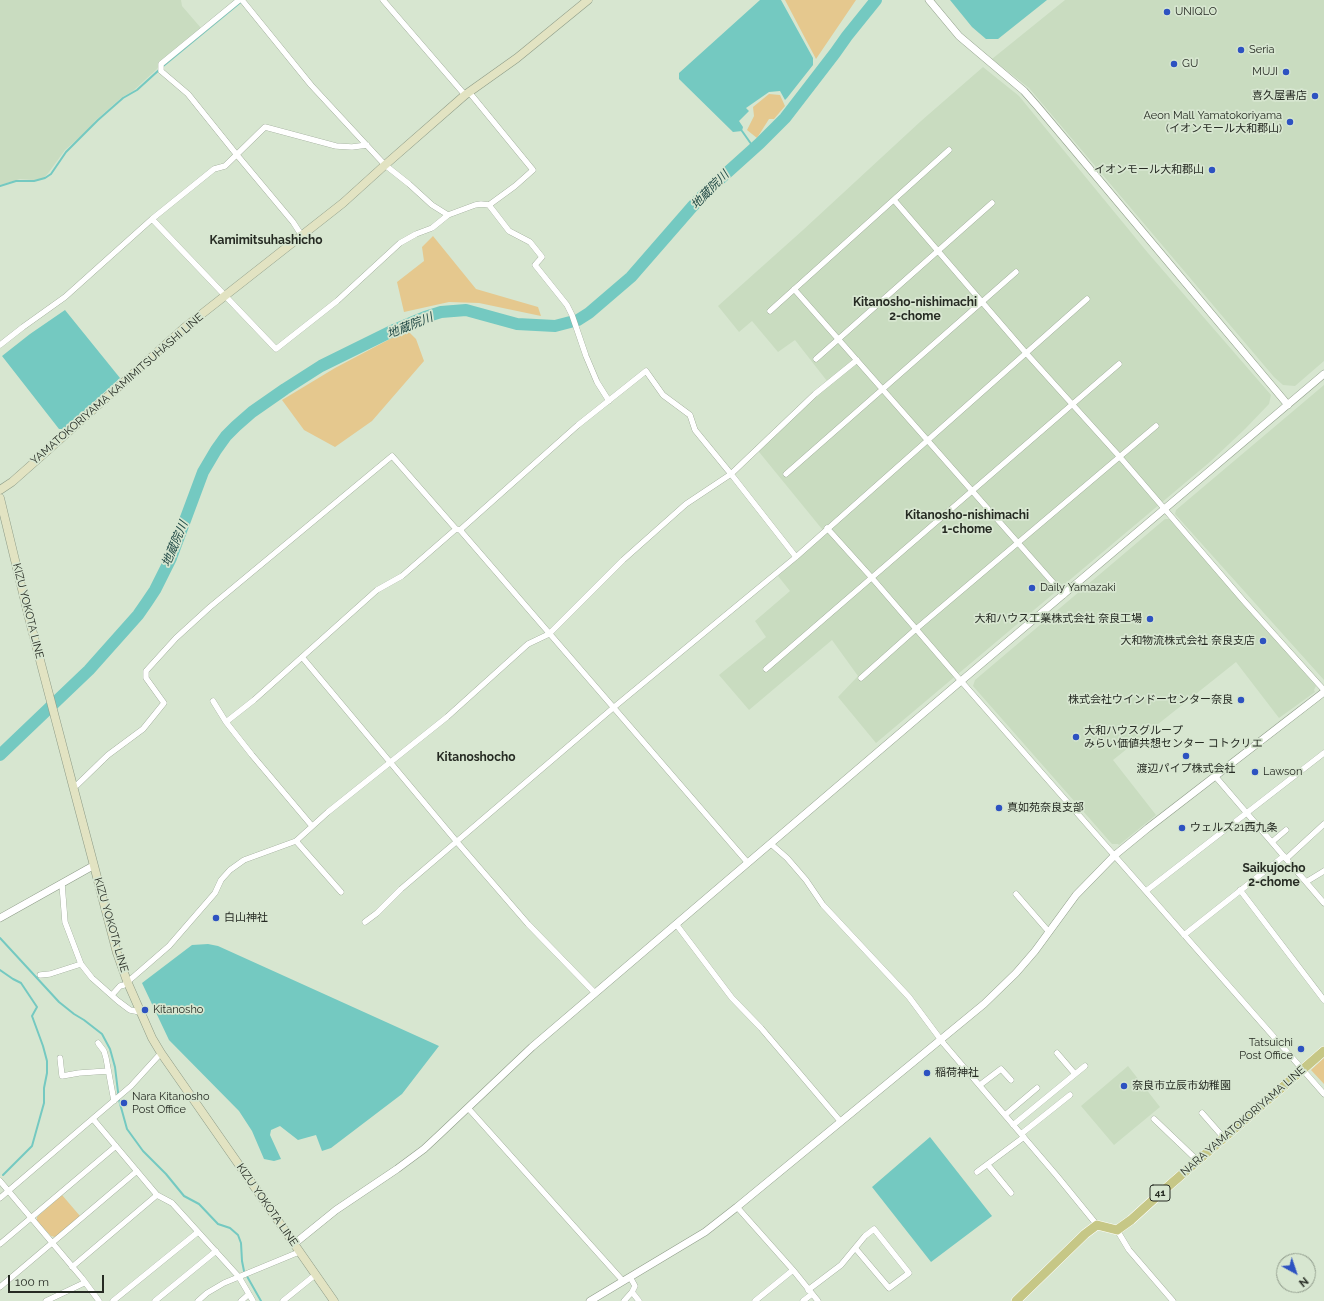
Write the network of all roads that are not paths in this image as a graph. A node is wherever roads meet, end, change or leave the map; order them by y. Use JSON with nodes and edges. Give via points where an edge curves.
{"nodes":[{"id":1,"x":239,"y":0,"type":"edge"},
{"id":2,"x":242,"y":0,"type":"edge"},
{"id":3,"x":383,"y":0,"type":"edge"},
{"id":4,"x":588,"y":0,"type":"edge"},
{"id":5,"x":929,"y":0,"type":"edge"},
{"id":6,"x":467,"y":94,"type":"junction"},
{"id":7,"x":366,"y":145,"type":"junction"},
{"id":8,"x":949,"y":150,"type":"dead end"},
{"id":9,"x":237,"y":155,"type":"junction"},
{"id":10,"x":385,"y":165,"type":"junction"},
{"id":11,"x":894,"y":200,"type":"junction"},
{"id":12,"x":992,"y":203,"type":"dead end"},
{"id":13,"x":489,"y":205,"type":"junction"},
{"id":14,"x":448,"y":215,"type":"junction"},
{"id":15,"x":152,"y":219,"type":"junction"},
{"id":16,"x":302,"y":236,"type":"junction"},
{"id":17,"x":938,"y":252,"type":"junction"},
{"id":18,"x":1016,"y":272,"type":"dead end"},
{"id":19,"x":794,"y":289,"type":"junction"},
{"id":20,"x":225,"y":296,"type":"junction"},
{"id":21,"x":1087,"y":299,"type":"dead end"},
{"id":22,"x":983,"y":302,"type":"junction"},
{"id":23,"x":770,"y":311,"type":"dead end"},
{"id":24,"x":839,"y":340,"type":"junction"},
{"id":25,"x":0,"y":345,"type":"edge"},
{"id":26,"x":1026,"y":352,"type":"junction"},
{"id":27,"x":816,"y":359,"type":"dead end"},
{"id":28,"x":857,"y":360,"type":"junction"},
{"id":29,"x":1119,"y":364,"type":"dead end"},
{"id":30,"x":1324,"y":374,"type":"edge"},
{"id":31,"x":883,"y":390,"type":"junction"},
{"id":32,"x":609,"y":401,"type":"junction"},
{"id":33,"x":1073,"y":404,"type":"junction"},
{"id":34,"x":1288,"y":405,"type":"junction"},
{"id":35,"x":1156,"y":426,"type":"dead end"},
{"id":36,"x":927,"y":440,"type":"junction"},
{"id":37,"x":1120,"y":456,"type":"junction"},
{"id":38,"x":731,"y":474,"type":"junction"},
{"id":39,"x":786,"y":474,"type":"dead end"},
{"id":40,"x":0,"y":490,"type":"edge"},
{"id":41,"x":972,"y":491,"type":"junction"},
{"id":42,"x":0,"y":498,"type":"edge"},
{"id":43,"x":1165,"y":509,"type":"junction"},
{"id":44,"x":827,"y":528,"type":"junction"},
{"id":45,"x":458,"y":530,"type":"junction"},
{"id":46,"x":1017,"y":543,"type":"junction"},
{"id":47,"x":796,"y":557,"type":"junction"},
{"id":48,"x":872,"y":578,"type":"junction"},
{"id":49,"x":1064,"y":595,"type":"junction"},
{"id":50,"x":916,"y":629,"type":"junction"},
{"id":51,"x":550,"y":634,"type":"junction"},
{"id":52,"x":302,"y":657,"type":"junction"},
{"id":53,"x":766,"y":670,"type":"dead end"},
{"id":54,"x":861,"y":678,"type":"dead end"},
{"id":55,"x":961,"y":681,"type":"junction"},
{"id":56,"x":1324,"y":691,"type":"edge"},
{"id":57,"x":213,"y":701,"type":"dead end"},
{"id":58,"x":613,"y":708,"type":"junction"},
{"id":59,"x":226,"y":722,"type":"junction"},
{"id":60,"x":1324,"y":753,"type":"edge"},
{"id":61,"x":390,"y":763,"type":"junction"},
{"id":62,"x":1215,"y":776,"type":"junction"},
{"id":63,"x":73,"y":786,"type":"junction"},
{"id":64,"x":1247,"y":812,"type":"junction"},
{"id":65,"x":1324,"y":824,"type":"edge"},
{"id":66,"x":312,"y":826,"type":"junction"},
{"id":67,"x":1286,"y":830,"type":"dead end"},
{"id":68,"x":296,"y":841,"type":"junction"},
{"id":69,"x":457,"y":842,"type":"junction"},
{"id":70,"x":1272,"y":842,"type":"junction"},
{"id":71,"x":771,"y":844,"type":"junction"},
{"id":72,"x":1115,"y":855,"type":"junction"},
{"id":73,"x":1285,"y":857,"type":"junction"},
{"id":74,"x":748,"y":863,"type":"junction"},
{"id":75,"x":94,"y":866,"type":"junction"},
{"id":76,"x":1324,"y":871,"type":"edge"},
{"id":77,"x":1306,"y":882,"type":"junction"},
{"id":78,"x":62,"y":884,"type":"junction"},
{"id":79,"x":1240,"y":890,"type":"junction"},
{"id":80,"x":1146,"y":891,"type":"junction"},
{"id":81,"x":341,"y":892,"type":"dead end"},
{"id":82,"x":1016,"y":894,"type":"dead end"},
{"id":83,"x":1324,"y":903,"type":"edge"},
{"id":84,"x":0,"y":918,"type":"edge"},
{"id":85,"x":365,"y":922,"type":"dead end"},
{"id":86,"x":676,"y":924,"type":"junction"},
{"id":87,"x":1049,"y":932,"type":"junction"},
{"id":88,"x":1184,"y":935,"type":"junction"},
{"id":89,"x":81,"y":964,"type":"junction"},
{"id":90,"x":40,"y":975,"type":"dead end"},
{"id":91,"x":127,"y":981,"type":"junction"},
{"id":92,"x":595,"y":993,"type":"junction"},
{"id":93,"x":112,"y":995,"type":"junction"},
{"id":94,"x":1324,"y":1000,"type":"edge"},
{"id":95,"x":140,"y":1012,"type":"junction"},
{"id":96,"x":940,"y":1040,"type":"junction"},
{"id":97,"x":98,"y":1042,"type":"dead end"},
{"id":98,"x":1324,"y":1050,"type":"edge"},
{"id":99,"x":161,"y":1053,"type":"junction"},
{"id":100,"x":1057,"y":1053,"type":"dead end"},
{"id":101,"x":60,"y":1058,"type":"dead end"},
{"id":102,"x":1085,"y":1066,"type":"dead end"},
{"id":103,"x":1302,"y":1069,"type":"junction"},
{"id":104,"x":108,"y":1071,"type":"junction"},
{"id":105,"x":1075,"y":1074,"type":"junction"},
{"id":106,"x":1011,"y":1080,"type":"dead end"},
{"id":107,"x":980,"y":1086,"type":"junction"},
{"id":108,"x":1037,"y":1088,"type":"dead end"},
{"id":109,"x":1324,"y":1094,"type":"edge"},
{"id":110,"x":1070,"y":1095,"type":"dead end"},
{"id":111,"x":114,"y":1100,"type":"junction"},
{"id":112,"x":468,"y":1108,"type":"junction"},
{"id":113,"x":1202,"y":1113,"type":"dead end"},
{"id":114,"x":1004,"y":1115,"type":"junction"},
{"id":115,"x":93,"y":1119,"type":"junction"},
{"id":116,"x":1154,"y":1119,"type":"dead end"},
{"id":117,"x":841,"y":1122,"type":"junction"},
{"id":118,"x":1013,"y":1125,"type":"junction"},
{"id":119,"x":1023,"y":1136,"type":"junction"},
{"id":120,"x":1224,"y":1138,"type":"junction"},
{"id":121,"x":116,"y":1146,"type":"junction"},
{"id":122,"x":1198,"y":1161,"type":"junction"},
{"id":123,"x":988,"y":1165,"type":"junction"},
{"id":124,"x":137,"y":1171,"type":"junction"},
{"id":125,"x":977,"y":1172,"type":"dead end"},
{"id":126,"x":0,"y":1182,"type":"edge"},
{"id":127,"x":8,"y":1191,"type":"junction"},
{"id":128,"x":1011,"y":1194,"type":"dead end"},
{"id":129,"x":157,"y":1195,"type":"junction"},
{"id":130,"x":0,"y":1198,"type":"edge"},
{"id":131,"x":738,"y":1207,"type":"junction"},
{"id":132,"x":31,"y":1218,"type":"junction"},
{"id":133,"x":1096,"y":1225,"type":"junction"},
{"id":134,"x":1117,"y":1230,"type":"junction"},
{"id":135,"x":198,"y":1232,"type":"junction"},
{"id":136,"x":52,"y":1243,"type":"junction"},
{"id":137,"x":0,"y":1244,"type":"edge"},
{"id":138,"x":294,"y":1244,"type":"junction"},
{"id":139,"x":856,"y":1248,"type":"junction"},
{"id":140,"x":216,"y":1251,"type":"junction"},
{"id":141,"x":299,"y":1252,"type":"junction"},
{"id":142,"x":72,"y":1267,"type":"junction"},
{"id":143,"x":793,"y":1270,"type":"junction"},
{"id":144,"x":244,"y":1275,"type":"junction"},
{"id":145,"x":315,"y":1275,"type":"junction"},
{"id":146,"x":630,"y":1277,"type":"junction"},
{"id":147,"x":623,"y":1281,"type":"junction"},
{"id":148,"x":84,"y":1283,"type":"junction"},
{"id":149,"x":0,"y":1287,"type":"edge"},
{"id":150,"x":632,"y":1292,"type":"junction"},
{"id":151,"x":810,"y":1292,"type":"junction"},
{"id":152,"x":250,"y":1294,"type":"junction"},
{"id":153,"x":46,"y":1301,"type":"edge"},
{"id":154,"x":99,"y":1301,"type":"edge"},
{"id":155,"x":113,"y":1301,"type":"edge"},
{"id":156,"x":155,"y":1301,"type":"edge"},
{"id":157,"x":198,"y":1301,"type":"edge"},
{"id":158,"x":241,"y":1301,"type":"edge"},
{"id":159,"x":254,"y":1301,"type":"edge"},
{"id":160,"x":283,"y":1301,"type":"edge"},
{"id":161,"x":334,"y":1301,"type":"edge"},
{"id":162,"x":590,"y":1301,"type":"edge"},
{"id":163,"x":624,"y":1301,"type":"edge"},
{"id":164,"x":639,"y":1301,"type":"edge"},
{"id":165,"x":755,"y":1301,"type":"edge"},
{"id":166,"x":803,"y":1301,"type":"edge"},
{"id":167,"x":818,"y":1301,"type":"edge"},
{"id":168,"x":1016,"y":1301,"type":"edge"},
{"id":169,"x":1173,"y":1301,"type":"edge"}],
"edges":[{"from":1,"to":9,"type":"street","via":[[161,64],[161,71],[188,94]]},
{"from":2,"to":7,"type":"street","via":[[311,85]]},
{"from":3,"to":6,"type":"street"},
{"from":4,"to":6,"type":"main road","name":"YAMATOKORIYAMA KAMIMITSUHASHI LINE","via":[[517,58]]},
{"from":5,"to":34,"type":"street","via":[[959,36],[1024,91]]},
{"from":6,"to":10,"type":"main road","name":"YAMATOKORIYAMA KAMIMITSUHASHI LINE"},
{"from":6,"to":13,"type":"street","via":[[533,170]]},
{"from":7,"to":9,"type":"street","via":[[336,146],[265,127]]},
{"from":7,"to":10,"type":"street"},
{"from":8,"to":11,"type":"street"},
{"from":9,"to":15,"type":"street","via":[[225,166],[214,169]]},
{"from":9,"to":16,"type":"street"},
{"from":10,"to":14,"type":"street","via":[[432,205]]},
{"from":10,"to":16,"type":"main road","name":"YAMATOKORIYAMA KAMIMITSUHASHI LINE"},
{"from":11,"to":17,"type":"street"},
{"from":11,"to":19,"type":"street"},
{"from":12,"to":17,"type":"street"},
{"from":13,"to":14,"type":"street","via":[[475,205]]},
{"from":13,"to":32,"type":"street","via":[[509,231],[530,242],[542,257],[535,265],[567,305],[596,382]]},
{"from":14,"to":20,"type":"street","via":[[432,228],[400,243],[337,301],[276,349]]},
{"from":15,"to":20,"type":"street"},
{"from":15,"to":25,"type":"street","via":[[65,297]]},
{"from":16,"to":20,"type":"main road","name":"YAMATOKORIYAMA KAMIMITSUHASHI LINE"},
{"from":17,"to":22,"type":"street"},
{"from":17,"to":24,"type":"street"},
{"from":18,"to":22,"type":"street"},
{"from":19,"to":23,"type":"street"},
{"from":19,"to":24,"type":"street"},
{"from":20,"to":40,"type":"main road","name":"YAMATOKORIYAMA KAMIMITSUHASHI LINE","via":[[184,328]]},
{"from":21,"to":26,"type":"street"},
{"from":22,"to":26,"type":"street"},
{"from":22,"to":31,"type":"street"},
{"from":24,"to":27,"type":"street"},
{"from":24,"to":28,"type":"street"},
{"from":26,"to":33,"type":"street"},
{"from":26,"to":36,"type":"street"},
{"from":28,"to":31,"type":"street"},
{"from":28,"to":38,"type":"street","via":[[815,394]]},
{"from":29,"to":33,"type":"street"},
{"from":30,"to":34,"type":"street"},
{"from":31,"to":36,"type":"street"},
{"from":31,"to":39,"type":"street"},
{"from":32,"to":38,"type":"street","via":[[646,371],[663,395],[690,415],[695,430]]},
{"from":32,"to":45,"type":"street"},
{"from":33,"to":37,"type":"street"},
{"from":33,"to":41,"type":"street"},
{"from":34,"to":43,"type":"street"},
{"from":35,"to":37,"type":"street"},
{"from":36,"to":41,"type":"street"},
{"from":36,"to":44,"type":"street"},
{"from":37,"to":43,"type":"street"},
{"from":37,"to":46,"type":"street"},
{"from":38,"to":47,"type":"street"},
{"from":38,"to":51,"type":"street","via":[[686,504],[623,560]]},
{"from":41,"to":46,"type":"street"},
{"from":41,"to":48,"type":"street"},
{"from":42,"to":63,"type":"main road","name":"KIZU YOKOTA LINE"},
{"from":43,"to":49,"type":"street"},
{"from":43,"to":56,"type":"street"},
{"from":44,"to":47,"type":"street"},
{"from":44,"to":48,"type":"street"},
{"from":45,"to":51,"type":"street"},
{"from":45,"to":52,"type":"street","via":[[402,576],[378,590]]},
{"from":45,"to":63,"type":"street","via":[[392,456],[176,638],[146,671],[146,678],[164,703],[143,729]]},
{"from":46,"to":49,"type":"street"},
{"from":46,"to":50,"type":"street"},
{"from":47,"to":58,"type":"street"},
{"from":48,"to":50,"type":"street"},
{"from":48,"to":53,"type":"street"},
{"from":49,"to":55,"type":"street"},
{"from":50,"to":54,"type":"street"},
{"from":50,"to":55,"type":"street"},
{"from":51,"to":58,"type":"street"},
{"from":51,"to":61,"type":"street","via":[[528,644],[447,717]]},
{"from":52,"to":59,"type":"street"},
{"from":52,"to":61,"type":"street"},
{"from":55,"to":71,"type":"street"},
{"from":55,"to":72,"type":"street"},
{"from":56,"to":62,"type":"street"},
{"from":57,"to":59,"type":"street"},
{"from":58,"to":69,"type":"street"},
{"from":58,"to":74,"type":"street"},
{"from":59,"to":66,"type":"street"},
{"from":60,"to":64,"type":"street"},
{"from":61,"to":66,"type":"street"},
{"from":61,"to":69,"type":"street"},
{"from":62,"to":64,"type":"street"},
{"from":62,"to":72,"type":"street"},
{"from":63,"to":75,"type":"main road","name":"KIZU YOKOTA LINE"},
{"from":64,"to":70,"type":"street"},
{"from":64,"to":80,"type":"street"},
{"from":65,"to":73,"type":"street"},
{"from":66,"to":68,"type":"street"},
{"from":67,"to":70,"type":"street"},
{"from":68,"to":81,"type":"street"},
{"from":68,"to":91,"type":"street","via":[[244,860],[230,870],[221,880],[215,893],[169,946]]},
{"from":69,"to":85,"type":"street"},
{"from":69,"to":92,"type":"street","via":[[528,924]]},
{"from":70,"to":73,"type":"street"},
{"from":71,"to":74,"type":"street"},
{"from":71,"to":96,"type":"street","via":[[787,858],[823,905],[909,997]]},
{"from":72,"to":80,"type":"street"},
{"from":72,"to":87,"type":"street","via":[[1076,895]]},
{"from":73,"to":77,"type":"street"},
{"from":73,"to":79,"type":"street"},
{"from":74,"to":86,"type":"street"},
{"from":75,"to":78,"type":"street"},
{"from":75,"to":91,"type":"main road","name":"KIZU YOKOTA LINE"},
{"from":76,"to":77,"type":"street"},
{"from":77,"to":83,"type":"street"},
{"from":78,"to":84,"type":"street"},
{"from":78,"to":89,"type":"street","via":[[65,922]]},
{"from":79,"to":88,"type":"street"},
{"from":79,"to":94,"type":"street"},
{"from":80,"to":88,"type":"street"},
{"from":82,"to":87,"type":"street"},
{"from":86,"to":92,"type":"street"},
{"from":86,"to":117,"type":"street","via":[[732,998]]},
{"from":87,"to":96,"type":"street","via":[[1026,962],[1000,989]]},
{"from":88,"to":103,"type":"street"},
{"from":89,"to":90,"type":"street"},
{"from":89,"to":93,"type":"street","via":[[92,978]]},
{"from":91,"to":93,"type":"street"},
{"from":91,"to":95,"type":"main road","name":"KIZU YOKOTA LINE"},
{"from":92,"to":112,"type":"street","via":[[532,1047]]},
{"from":93,"to":95,"type":"street","via":[[130,1010]]},
{"from":95,"to":99,"type":"main road","name":"KIZU YOKOTA LINE"},
{"from":96,"to":107,"type":"street"},
{"from":96,"to":117,"type":"street"},
{"from":97,"to":104,"type":"street","via":[[104,1051]]},
{"from":98,"to":103,"type":"main road","name":"NARA YAMATOKORIYAMA LINE","number":"41"},
{"from":99,"to":111,"type":"street","via":[[131,1086]]},
{"from":99,"to":138,"type":"main road","name":"KIZU YOKOTA LINE"},
{"from":100,"to":105,"type":"street"},
{"from":101,"to":104,"type":"street","via":[[62,1076]]},
{"from":102,"to":105,"type":"street"},
{"from":103,"to":109,"type":"street"},
{"from":103,"to":120,"type":"main road","name":"NARA YAMATOKORIYAMA LINE","number":"41"},
{"from":104,"to":111,"type":"street"},
{"from":105,"to":118,"type":"street"},
{"from":106,"to":107,"type":"street","via":[[1001,1069]]},
{"from":107,"to":114,"type":"street"},
{"from":108,"to":114,"type":"street"},
{"from":110,"to":119,"type":"street"},
{"from":111,"to":115,"type":"street"},
{"from":112,"to":138,"type":"street","via":[[424,1149],[336,1210]]},
{"from":112,"to":147,"type":"street"},
{"from":113,"to":120,"type":"street"},
{"from":114,"to":118,"type":"street"},
{"from":115,"to":121,"type":"street"},
{"from":115,"to":127,"type":"street"},
{"from":116,"to":122,"type":"street"},
{"from":117,"to":131,"type":"street"},
{"from":118,"to":119,"type":"street"},
{"from":119,"to":123,"type":"street"},
{"from":119,"to":133,"type":"street"},
{"from":120,"to":122,"type":"main road","name":"NARA YAMATOKORIYAMA LINE","number":"41"},
{"from":121,"to":124,"type":"street"},
{"from":121,"to":132,"type":"street"},
{"from":122,"to":134,"type":"main road","name":"NARA YAMATOKORIYAMA LINE","number":"41"},
{"from":123,"to":125,"type":"street"},
{"from":123,"to":128,"type":"street"},
{"from":124,"to":129,"type":"street"},
{"from":124,"to":136,"type":"street"},
{"from":126,"to":127,"type":"street"},
{"from":127,"to":130,"type":"street"},
{"from":127,"to":132,"type":"street"},
{"from":129,"to":135,"type":"street","via":[[172,1203]]},
{"from":129,"to":142,"type":"street"},
{"from":131,"to":143,"type":"street"},
{"from":131,"to":146,"type":"street","via":[[705,1232]]},
{"from":132,"to":136,"type":"street"},
{"from":132,"to":137,"type":"street"},
{"from":133,"to":134,"type":"main road"},
{"from":133,"to":168,"type":"main road"},
{"from":134,"to":169,"type":"street","via":[[1129,1250]]},
{"from":135,"to":140,"type":"street"},
{"from":135,"to":155,"type":"street"},
{"from":136,"to":142,"type":"street"},
{"from":136,"to":149,"type":"street"},
{"from":138,"to":141,"type":"main road","name":"KIZU YOKOTA LINE"},
{"from":139,"to":139,"type":"street","via":[[874,1229],[909,1273],[889,1288]]},
{"from":139,"to":151,"type":"street","via":[[841,1266]]},
{"from":140,"to":144,"type":"street"},
{"from":140,"to":156,"type":"street"},
{"from":141,"to":144,"type":"street"},
{"from":141,"to":145,"type":"main road","name":"KIZU YOKOTA LINE"},
{"from":142,"to":148,"type":"street"},
{"from":143,"to":151,"type":"street"},
{"from":143,"to":165,"type":"street"},
{"from":144,"to":152,"type":"street"},
{"from":144,"to":157,"type":"street","via":[[215,1288]]},
{"from":145,"to":160,"type":"street"},
{"from":145,"to":161,"type":"main road","name":"KIZU YOKOTA LINE"},
{"from":146,"to":147,"type":"street"},
{"from":146,"to":150,"type":"street","via":[[635,1286]]},
{"from":147,"to":162,"type":"street"},
{"from":148,"to":153,"type":"street"},
{"from":148,"to":154,"type":"street"},
{"from":150,"to":163,"type":"street"},
{"from":150,"to":164,"type":"street"},
{"from":151,"to":166,"type":"street"},
{"from":151,"to":167,"type":"street"},
{"from":152,"to":158,"type":"street"},
{"from":152,"to":159,"type":"street"}]}
